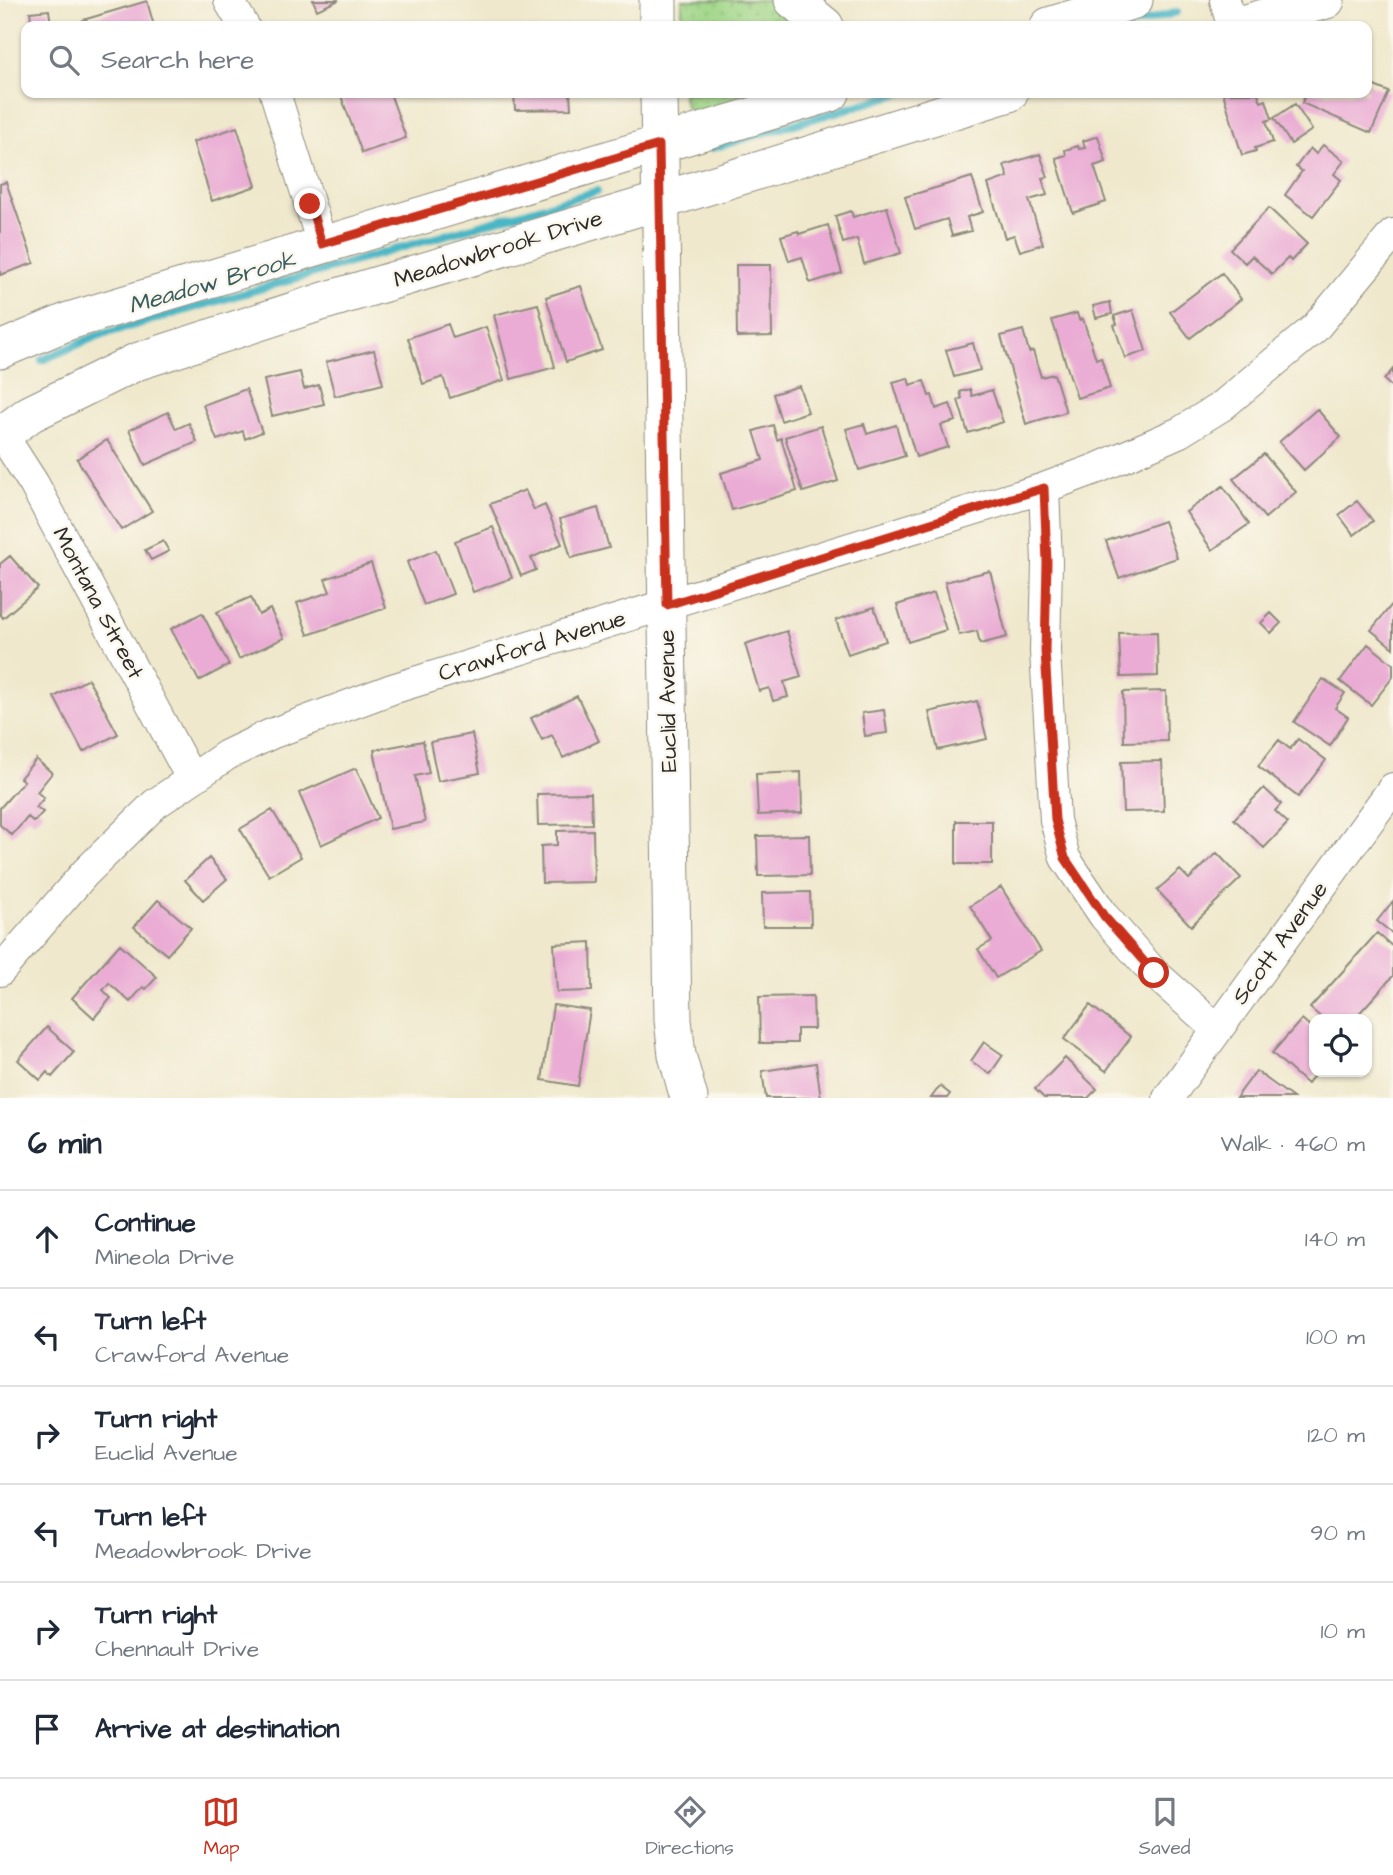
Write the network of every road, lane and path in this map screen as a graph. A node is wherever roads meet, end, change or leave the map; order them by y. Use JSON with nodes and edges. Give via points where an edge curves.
{"nodes":[{"id":1,"x":658,"y":0,"type":"edge"},
{"id":2,"x":793,"y":0,"type":"edge"},
{"id":3,"x":1134,"y":0,"type":"edge"},
{"id":4,"x":1225,"y":0,"type":"edge"},
{"id":5,"x":1326,"y":0,"type":"edge"},
{"id":6,"x":229,"y":1,"type":"edge"},
{"id":7,"x":241,"y":21,"type":"edge"},
{"id":8,"x":658,"y":21,"type":"edge"},
{"id":9,"x":819,"y":21,"type":"edge"},
{"id":10,"x":1065,"y":21,"type":"edge"},
{"id":11,"x":1232,"y":21,"type":"edge"},
{"id":12,"x":1252,"y":21,"type":"edge"},
{"id":13,"x":277,"y":98,"type":"edge"},
{"id":14,"x":659,"y":98,"type":"edge"},
{"id":15,"x":814,"y":98,"type":"edge"},
{"id":16,"x":993,"y":98,"type":"edge"},
{"id":17,"x":659,"y":145,"type":"junction"},
{"id":18,"x":660,"y":201,"type":"junction"},
{"id":19,"x":1393,"y":234,"type":"edge"},
{"id":20,"x":322,"y":244,"type":"junction"},
{"id":21,"x":0,"y":351,"type":"edge"},
{"id":22,"x":1,"y":433,"type":"edge"},
{"id":23,"x":1044,"y":488,"type":"junction"},
{"id":24,"x":667,"y":605,"type":"junction"},
{"id":25,"x":191,"y":778,"type":"junction"},
{"id":26,"x":1393,"y":788,"type":"edge"},
{"id":27,"x":0,"y":971,"type":"edge"},
{"id":28,"x":1217,"y":1029,"type":"junction"},
{"id":29,"x":689,"y":1098,"type":"edge"},
{"id":30,"x":1168,"y":1098,"type":"edge"}],
"edges":[{"from":1,"to":8,"type":"street"},
{"from":2,"to":9,"type":"street"},
{"from":3,"to":10,"type":"street"},
{"from":4,"to":11,"type":"street"},
{"from":5,"to":12,"type":"street"},
{"from":6,"to":7,"type":"street"},
{"from":13,"to":20,"type":"street"},
{"from":14,"to":17,"type":"street","name":"Euclid Avenue"},
{"from":15,"to":17,"type":"street"},
{"from":16,"to":18,"type":"street","name":"Meadowbrook Drive"},
{"from":17,"to":18,"type":"street","name":"Euclid Avenue"},
{"from":17,"to":20,"type":"street"},
{"from":18,"to":22,"type":"street","name":"Meadowbrook Drive","via":[[136,362]]},
{"from":18,"to":24,"type":"street","name":"Euclid Avenue"},
{"from":19,"to":23,"type":"street","name":"Crawford Avenue","via":[[1315,328],[1222,406],[1180,432]]},
{"from":20,"to":21,"type":"street","via":[[69,321]]},
{"from":22,"to":25,"type":"street","name":"Montana Street","via":[[34,484]]},
{"from":23,"to":24,"type":"street","name":"Crawford Avenue"},
{"from":23,"to":28,"type":"street","via":[[1046,664],[1055,820],[1065,858],[1104,916],[1154,973]]},
{"from":24,"to":25,"type":"street","name":"Crawford Avenue","via":[[393,688],[271,734]]},
{"from":24,"to":29,"type":"street","name":"Euclid Avenue","via":[[673,1020]]},
{"from":25,"to":27,"type":"street","name":"Crawford Avenue","via":[[155,804],[85,873]]},
{"from":26,"to":28,"type":"street","name":"Scott Avenue"},
{"from":28,"to":30,"type":"street","name":"Scott Avenue"}]}
